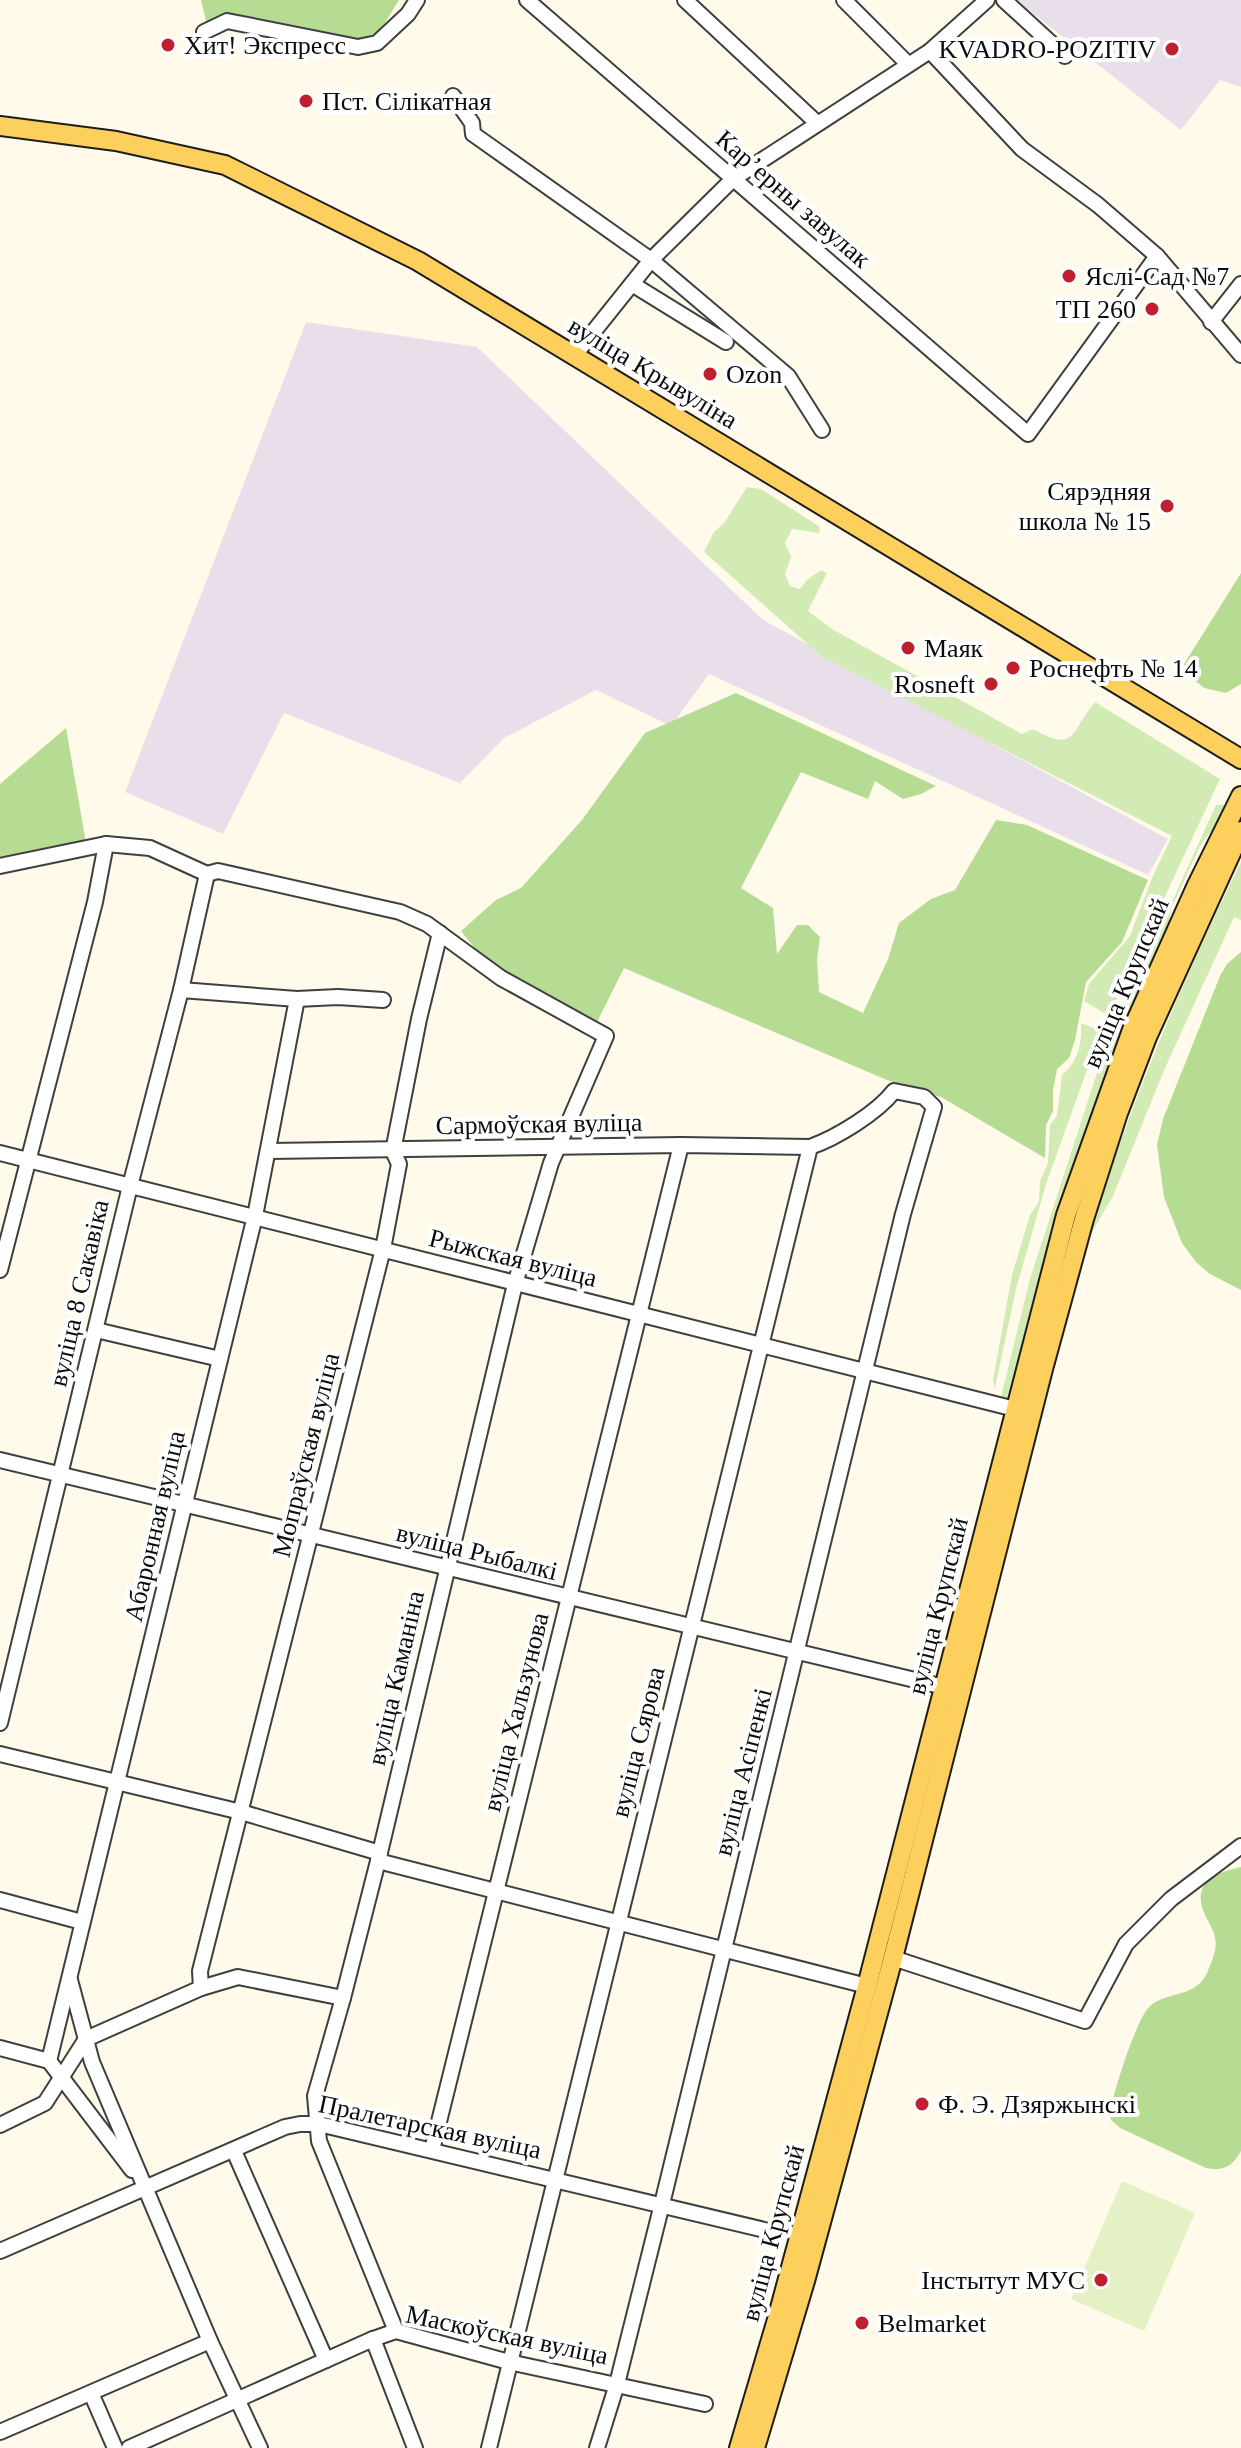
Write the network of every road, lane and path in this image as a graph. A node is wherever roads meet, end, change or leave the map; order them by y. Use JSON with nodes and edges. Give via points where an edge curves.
{"nodes":[{"id":1,"x":417,"y":0,"type":"edge"},
{"id":2,"x":527,"y":0,"type":"edge"},
{"id":3,"x":685,"y":0,"type":"edge"},
{"id":4,"x":844,"y":0,"type":"edge"},
{"id":5,"x":987,"y":0,"type":"edge"},
{"id":6,"x":1004,"y":0,"type":"edge"},
{"id":7,"x":204,"y":32,"type":"dead end"},
{"id":8,"x":930,"y":51,"type":"junction"},
{"id":9,"x":1065,"y":56,"type":"dead end"},
{"id":10,"x":907,"y":63,"type":"junction"},
{"id":11,"x":453,"y":96,"type":"dead end"},
{"id":12,"x":817,"y":123,"type":"junction"},
{"id":13,"x":0,"y":126,"type":"edge"},
{"id":14,"x":733,"y":179,"type":"junction"},
{"id":15,"x":1157,"y":256,"type":"junction"},
{"id":16,"x":651,"y":260,"type":"junction"},
{"id":17,"x":632,"y":284,"type":"junction"},
{"id":18,"x":1241,"y":284,"type":"edge"},
{"id":19,"x":1211,"y":322,"type":"junction"},
{"id":20,"x":726,"y":342,"type":"dead end"},
{"id":21,"x":1241,"y":355,"type":"edge"},
{"id":22,"x":574,"y":356,"type":"junction"},
{"id":23,"x":822,"y":430,"type":"dead end"},
{"id":24,"x":1241,"y":759,"type":"edge"},
{"id":25,"x":1241,"y":796,"type":"edge"},
{"id":26,"x":1241,"y":831,"type":"edge"},
{"id":27,"x":106,"y":844,"type":"junction"},
{"id":28,"x":0,"y":866,"type":"edge"},
{"id":29,"x":207,"y":874,"type":"junction"},
{"id":30,"x":440,"y":933,"type":"junction"},
{"id":31,"x":181,"y":990,"type":"junction"},
{"id":32,"x":297,"y":999,"type":"junction"},
{"id":33,"x":383,"y":1000,"type":"dead end"},
{"id":34,"x":681,"y":1145,"type":"junction"},
{"id":35,"x":558,"y":1147,"type":"junction"},
{"id":36,"x":810,"y":1147,"type":"junction"},
{"id":37,"x":269,"y":1151,"type":"junction"},
{"id":38,"x":393,"y":1151,"type":"junction"},
{"id":39,"x":0,"y":1153,"type":"edge"},
{"id":40,"x":28,"y":1160,"type":"junction"},
{"id":41,"x":130,"y":1186,"type":"junction"},
{"id":42,"x":255,"y":1216,"type":"junction"},
{"id":43,"x":383,"y":1249,"type":"junction"},
{"id":44,"x":0,"y":1270,"type":"edge"},
{"id":45,"x":515,"y":1284,"type":"junction"},
{"id":46,"x":639,"y":1314,"type":"junction"},
{"id":47,"x":96,"y":1330,"type":"junction"},
{"id":48,"x":760,"y":1344,"type":"junction"},
{"id":49,"x":220,"y":1359,"type":"junction"},
{"id":50,"x":865,"y":1371,"type":"junction"},
{"id":51,"x":1015,"y":1409,"type":"junction"},
{"id":52,"x":0,"y":1460,"type":"edge"},
{"id":53,"x":60,"y":1475,"type":"junction"},
{"id":54,"x":184,"y":1506,"type":"junction"},
{"id":55,"x":309,"y":1536,"type":"junction"},
{"id":56,"x":446,"y":1569,"type":"junction"},
{"id":57,"x":569,"y":1599,"type":"junction"},
{"id":58,"x":691,"y":1628,"type":"junction"},
{"id":59,"x":797,"y":1653,"type":"junction"},
{"id":60,"x":944,"y":1687,"type":"junction"},
{"id":61,"x":0,"y":1723,"type":"edge"},
{"id":62,"x":0,"y":1754,"type":"edge"},
{"id":63,"x":119,"y":1784,"type":"junction"},
{"id":64,"x":241,"y":1812,"type":"junction"},
{"id":65,"x":1241,"y":1846,"type":"edge"},
{"id":66,"x":379,"y":1857,"type":"junction"},
{"id":67,"x":496,"y":1893,"type":"junction"},
{"id":68,"x":0,"y":1900,"type":"edge"},
{"id":69,"x":82,"y":1922,"type":"junction"},
{"id":70,"x":618,"y":1924,"type":"junction"},
{"id":71,"x":723,"y":1950,"type":"junction"},
{"id":72,"x":893,"y":1958,"type":"junction"},
{"id":73,"x":69,"y":1976,"type":"junction"},
{"id":74,"x":867,"y":1986,"type":"junction"},
{"id":75,"x":201,"y":1988,"type":"junction"},
{"id":76,"x":343,"y":1998,"type":"junction"},
{"id":77,"x":86,"y":2039,"type":"junction"},
{"id":78,"x":0,"y":2048,"type":"edge"},
{"id":79,"x":49,"y":2061,"type":"junction"},
{"id":80,"x":63,"y":2078,"type":"junction"},
{"id":81,"x":319,"y":2124,"type":"junction"},
{"id":82,"x":0,"y":2125,"type":"edge"},
{"id":83,"x":432,"y":2150,"type":"junction"},
{"id":84,"x":234,"y":2151,"type":"junction"},
{"id":85,"x":556,"y":2179,"type":"junction"},
{"id":86,"x":146,"y":2189,"type":"junction"},
{"id":87,"x":662,"y":2204,"type":"junction"},
{"id":88,"x":773,"y":2232,"type":"dead end"},
{"id":89,"x":0,"y":2251,"type":"edge"},
{"id":90,"x":396,"y":2331,"type":"junction"},
{"id":91,"x":373,"y":2339,"type":"junction"},
{"id":92,"x":210,"y":2341,"type":"junction"},
{"id":93,"x":326,"y":2360,"type":"junction"},
{"id":94,"x":509,"y":2362,"type":"junction"},
{"id":95,"x":617,"y":2384,"type":"junction"},
{"id":96,"x":91,"y":2393,"type":"junction"},
{"id":97,"x":240,"y":2400,"type":"junction"},
{"id":98,"x":705,"y":2404,"type":"dead end"},
{"id":99,"x":0,"y":2432,"type":"edge"},
{"id":100,"x":115,"y":2448,"type":"edge"},
{"id":101,"x":129,"y":2448,"type":"edge"},
{"id":102,"x":260,"y":2448,"type":"edge"},
{"id":103,"x":415,"y":2448,"type":"edge"},
{"id":104,"x":489,"y":2448,"type":"edge"},
{"id":105,"x":597,"y":2448,"type":"edge"},
{"id":106,"x":739,"y":2448,"type":"edge"},
{"id":107,"x":755,"y":2448,"type":"edge"}],
"edges":[{"from":1,"to":7,"type":"street","via":[[377,43],[358,47],[227,21]]},
{"from":2,"to":14,"type":"street","name":"Карʼерны завулак"},
{"from":3,"to":12,"type":"street"},
{"from":4,"to":10,"type":"street"},
{"from":5,"to":8,"type":"street"},
{"from":6,"to":9,"type":"street"},
{"from":8,"to":10,"type":"street"},
{"from":8,"to":15,"type":"street","via":[[1022,149]]},
{"from":10,"to":12,"type":"street"},
{"from":11,"to":16,"type":"street","via":[[472,123],[473,134]]},
{"from":12,"to":14,"type":"street"},
{"from":13,"to":22,"type":"main road","name":"вуліца Крывуліна","via":[[116,141],[225,165],[418,261]]},
{"from":14,"to":15,"type":"street","name":"Карʼерны завулак","via":[[1028,434]]},
{"from":14,"to":16,"type":"street"},
{"from":15,"to":19,"type":"street"},
{"from":16,"to":17,"type":"street"},
{"from":16,"to":23,"type":"street","via":[[788,376]]},
{"from":17,"to":20,"type":"street"},
{"from":17,"to":22,"type":"street"},
{"from":18,"to":19,"type":"street"},
{"from":19,"to":21,"type":"street"},
{"from":22,"to":24,"type":"main road","name":"вуліца Крывуліна"},
{"from":25,"to":51,"type":"main road","name":"вуліца Крупскай","via":[[1132,1030],[1103,1106],[1066,1215]]},
{"from":26,"to":72,"type":"main road","name":"вуліца Крупскай","via":[[1147,1037],[1084,1219]]},
{"from":27,"to":28,"type":"street"},
{"from":27,"to":29,"type":"street","via":[[150,848]]},
{"from":27,"to":40,"type":"street"},
{"from":29,"to":30,"type":"street","via":[[218,871],[400,912]]},
{"from":29,"to":31,"type":"street","name":"вуліца 8 Сакавіка"},
{"from":30,"to":35,"type":"street","name":"вуліца Каманіна","via":[[501,978],[606,1036]]},
{"from":30,"to":38,"type":"street","name":"Мопраўская вуліца"},
{"from":31,"to":32,"type":"street"},
{"from":31,"to":41,"type":"street","name":"вуліца 8 Сакавіка"},
{"from":32,"to":33,"type":"street"},
{"from":32,"to":37,"type":"street","name":"Абаронная вуліца"},
{"from":34,"to":35,"type":"street","name":"Сармоўская вуліца"},
{"from":34,"to":36,"type":"street","name":"Сармоўская вуліца"},
{"from":34,"to":46,"type":"street","name":"вуліца Хальзунова"},
{"from":35,"to":38,"type":"street","name":"Сармоўская вуліца"},
{"from":35,"to":45,"type":"street","name":"вуліца Каманіна"},
{"from":36,"to":48,"type":"street","name":"вуліца Сярова"},
{"from":36,"to":50,"type":"street","name":"вуліца Асіпенкі","via":[[827,1141],[894,1091],[924,1097],[934,1107]]},
{"from":37,"to":38,"type":"street","name":"Сармоўская вуліца"},
{"from":37,"to":42,"type":"street","name":"Абаронная вуліца"},
{"from":38,"to":43,"type":"street","name":"Мопраўская вуліца","via":[[399,1164]]},
{"from":39,"to":40,"type":"street","name":"Рыжская вуліца"},
{"from":40,"to":41,"type":"street","name":"Рыжская вуліца"},
{"from":40,"to":44,"type":"street"},
{"from":41,"to":42,"type":"street","name":"Рыжская вуліца"},
{"from":41,"to":47,"type":"street","name":"вуліца 8 Сакавіка"},
{"from":42,"to":43,"type":"street","name":"Рыжская вуліца"},
{"from":42,"to":49,"type":"street","name":"Абаронная вуліца"},
{"from":43,"to":45,"type":"street","name":"Рыжская вуліца"},
{"from":43,"to":55,"type":"street","name":"Мопраўская вуліца"},
{"from":45,"to":46,"type":"street","name":"Рыжская вуліца"},
{"from":45,"to":56,"type":"street","name":"вуліца Каманіна"},
{"from":46,"to":48,"type":"street","name":"Рыжская вуліца"},
{"from":46,"to":57,"type":"street","name":"вуліца Хальзунова"},
{"from":47,"to":49,"type":"street"},
{"from":47,"to":53,"type":"street","name":"вуліца 8 Сакавіка"},
{"from":48,"to":50,"type":"street","name":"Рыжская вуліца"},
{"from":48,"to":58,"type":"street","name":"вуліца Сярова"},
{"from":49,"to":54,"type":"street","name":"Абаронная вуліца"},
{"from":50,"to":51,"type":"street","name":"Рыжская вуліца"},
{"from":50,"to":59,"type":"street","name":"вуліца Асіпенкі"},
{"from":51,"to":60,"type":"main road","name":"вуліца Крупскай"},
{"from":52,"to":53,"type":"street","name":"вуліца Рыбалкі"},
{"from":53,"to":54,"type":"street","name":"вуліца Рыбалкі"},
{"from":53,"to":61,"type":"street","name":"вуліца 8 Сакавіка"},
{"from":54,"to":55,"type":"street","name":"вуліца Рыбалкі"},
{"from":54,"to":63,"type":"street","name":"Абаронная вуліца"},
{"from":55,"to":56,"type":"street","name":"вуліца Рыбалкі"},
{"from":55,"to":64,"type":"street","name":"Мопраўская вуліца"},
{"from":56,"to":57,"type":"street","name":"вуліца Рыбалкі"},
{"from":56,"to":66,"type":"street","name":"вуліца Каманіна"},
{"from":57,"to":58,"type":"street","name":"вуліца Рыбалкі"},
{"from":57,"to":67,"type":"street","name":"вуліца Хальзунова"},
{"from":58,"to":59,"type":"street","name":"вуліца Рыбалкі"},
{"from":58,"to":70,"type":"street","name":"вуліца Сярова"},
{"from":59,"to":60,"type":"street","name":"вуліца Рыбалкі"},
{"from":59,"to":71,"type":"street","name":"вуліца Асіпенкі"},
{"from":60,"to":74,"type":"main road","name":"вуліца Крупскай"},
{"from":62,"to":63,"type":"street"},
{"from":63,"to":64,"type":"street"},
{"from":63,"to":69,"type":"street","name":"Абаронная вуліца"},
{"from":64,"to":66,"type":"street"},
{"from":64,"to":75,"type":"street","name":"Мопраўская вуліца","via":[[200,1971]]},
{"from":65,"to":72,"type":"street","via":[[1171,1899],[1126,1944],[1085,2021]]},
{"from":66,"to":67,"type":"street"},
{"from":66,"to":76,"type":"street","name":"вуліца Каманіна"},
{"from":67,"to":70,"type":"street"},
{"from":67,"to":83,"type":"street","name":"вуліца Хальзунова"},
{"from":68,"to":69,"type":"street"},
{"from":69,"to":73,"type":"street","name":"Абаронная вуліца"},
{"from":70,"to":71,"type":"street"},
{"from":70,"to":85,"type":"street","name":"вуліца Сярова"},
{"from":71,"to":74,"type":"street"},
{"from":71,"to":87,"type":"street","name":"вуліца Асіпенкі"},
{"from":72,"to":107,"type":"main road","name":"вуліца Крупскай"},
{"from":73,"to":77,"type":"street"},
{"from":73,"to":79,"type":"street","name":"Абаронная вуліца"},
{"from":74,"to":106,"type":"main road","name":"вуліца Крупскай"},
{"from":75,"to":76,"type":"street","via":[[238,1977]]},
{"from":75,"to":77,"type":"street"},
{"from":76,"to":81,"type":"street","name":"вуліца Каманіна","via":[[315,2096]]},
{"from":77,"to":80,"type":"street"},
{"from":77,"to":86,"type":"street"},
{"from":78,"to":79,"type":"street"},
{"from":79,"to":80,"type":"street"},
{"from":80,"to":82,"type":"street","via":[[45,2103]]},
{"from":80,"to":86,"type":"street"},
{"from":81,"to":83,"type":"street","name":"Пралетарская вуліца"},
{"from":81,"to":84,"type":"street","name":"Пралетарская вуліца","via":[[285,2127]]},
{"from":81,"to":90,"type":"street","name":"вуліца Каманіна","via":[[319,2141]]},
{"from":83,"to":85,"type":"street","name":"Пралетарская вуліца"},
{"from":84,"to":86,"type":"street","name":"Пралетарская вуліца"},
{"from":84,"to":93,"type":"street"},
{"from":85,"to":87,"type":"street","name":"Пралетарская вуліца"},
{"from":85,"to":94,"type":"street","name":"вуліца Сярова"},
{"from":86,"to":89,"type":"street","name":"Пралетарская вуліца"},
{"from":86,"to":92,"type":"street"},
{"from":87,"to":88,"type":"street","name":"Пралетарская вуліца"},
{"from":87,"to":95,"type":"street","name":"вуліца Асіпенкі"},
{"from":90,"to":91,"type":"street","name":"Маскоўская вуліца"},
{"from":90,"to":94,"type":"street","name":"Маскоўская вуліца"},
{"from":91,"to":93,"type":"street","name":"Маскоўская вуліца"},
{"from":91,"to":103,"type":"street"},
{"from":92,"to":96,"type":"street"},
{"from":92,"to":97,"type":"street"},
{"from":93,"to":97,"type":"street","name":"Маскоўская вуліца"},
{"from":94,"to":95,"type":"street","name":"Маскоўская вуліца"},
{"from":94,"to":104,"type":"street","name":"вуліца Сярова"},
{"from":95,"to":98,"type":"street","name":"Маскоўская вуліца"},
{"from":95,"to":105,"type":"street","name":"вуліца Асіпенкі"},
{"from":96,"to":99,"type":"street"},
{"from":96,"to":100,"type":"street"},
{"from":97,"to":101,"type":"street","name":"Маскоўская вуліца"},
{"from":97,"to":102,"type":"street"}]}
